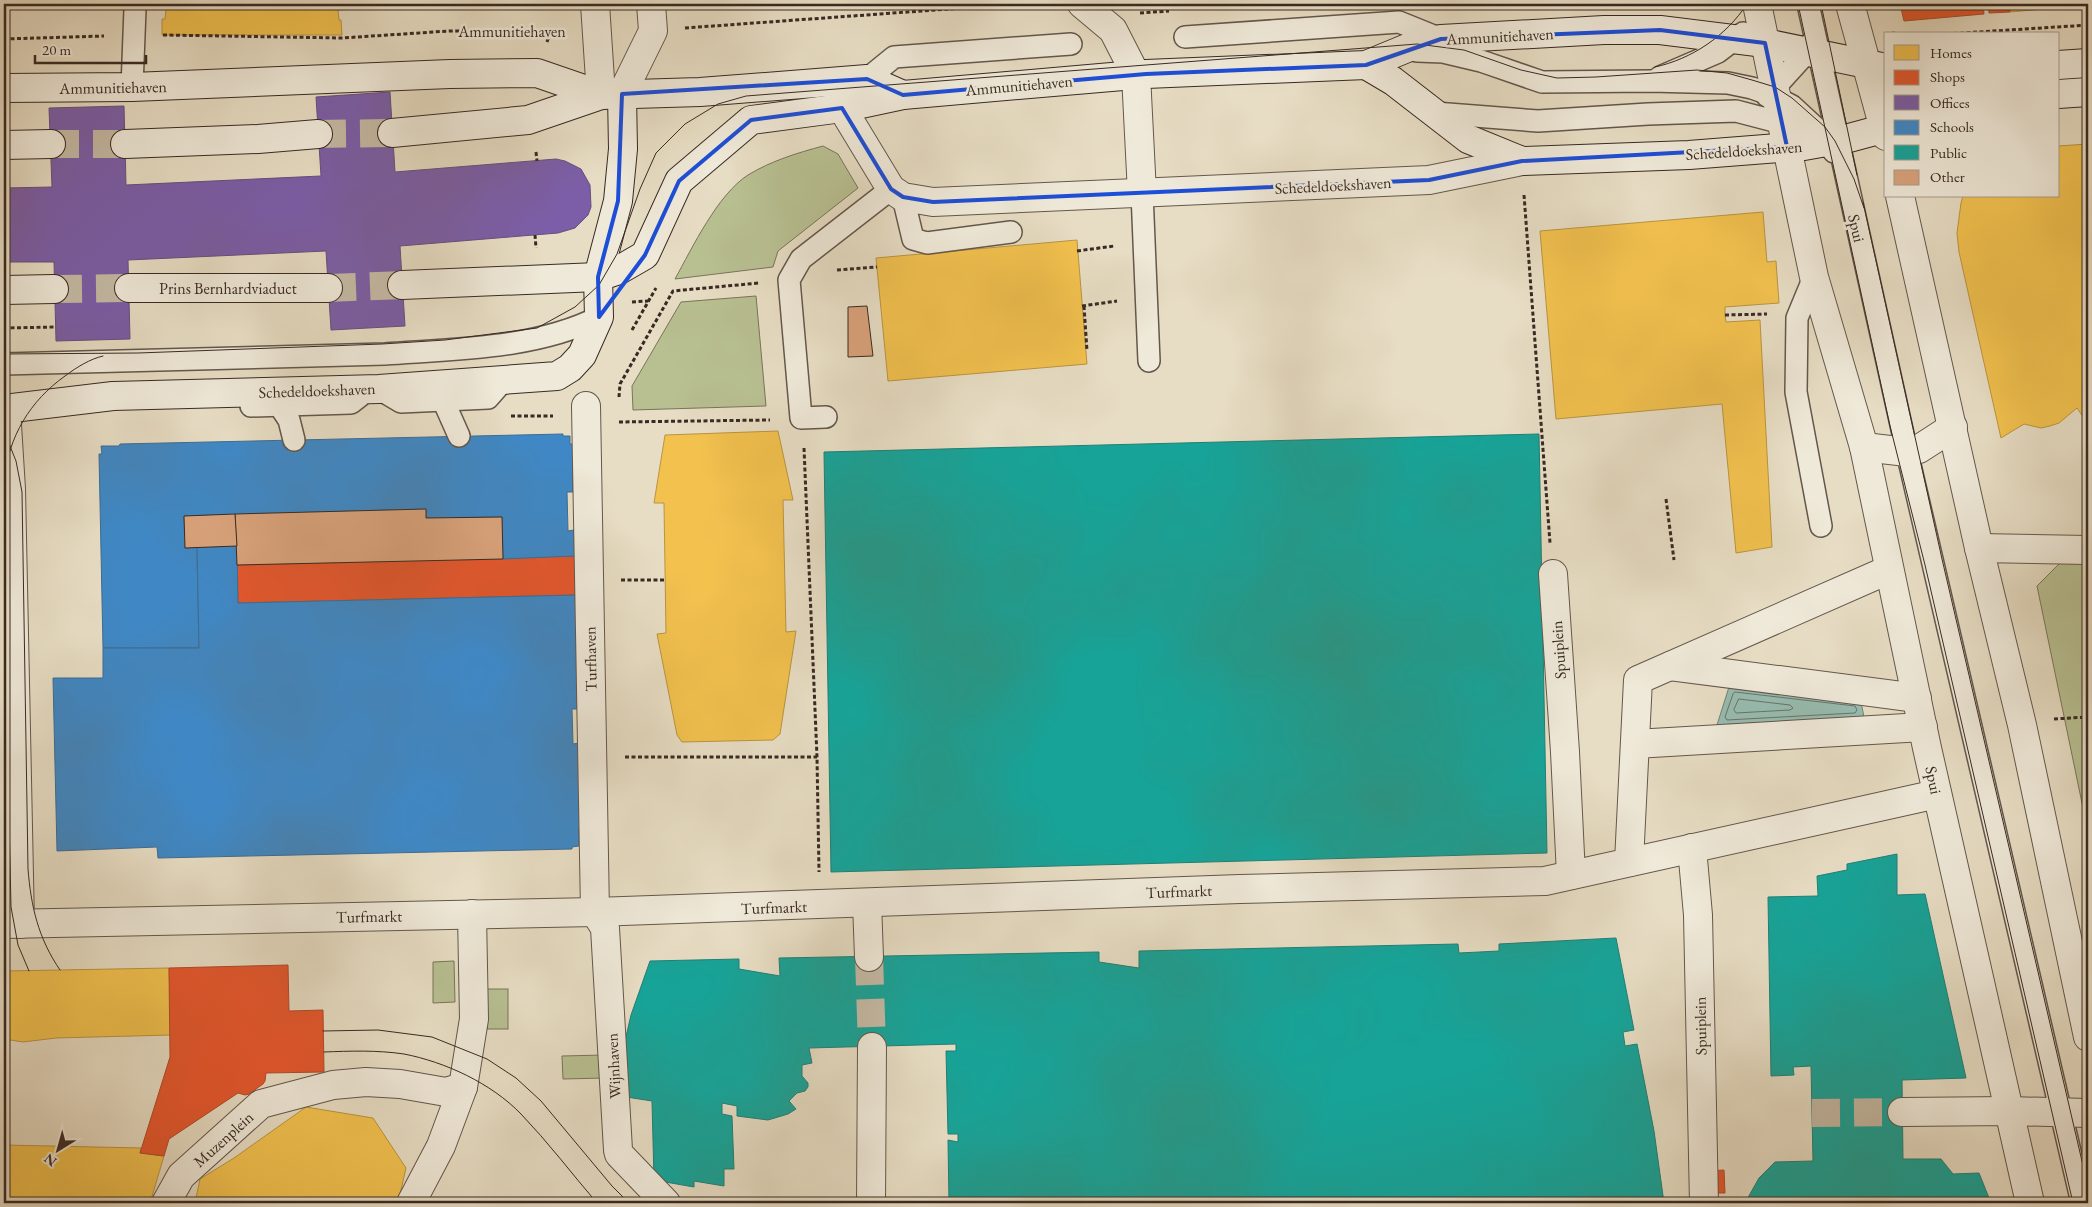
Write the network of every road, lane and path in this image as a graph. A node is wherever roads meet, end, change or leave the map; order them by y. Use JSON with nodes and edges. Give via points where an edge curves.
{"nodes":[{"id":1,"x":595,"y":4,"type":"edge"},
{"id":2,"x":650,"y":4,"type":"edge"},
{"id":3,"x":1019,"y":4,"type":"edge"},
{"id":4,"x":1082,"y":4,"type":"edge"},
{"id":5,"x":1808,"y":4,"type":"edge"},
{"id":6,"x":1850,"y":4,"type":"edge"},
{"id":7,"x":1761,"y":7,"type":"edge"},
{"id":8,"x":135,"y":9,"type":"dead end"},
{"id":9,"x":2088,"y":25,"type":"edge"},
{"id":10,"x":598,"y":30,"type":"junction"},
{"id":11,"x":653,"y":31,"type":"junction"},
{"id":12,"x":1978,"y":32,"type":"edge"},
{"id":13,"x":134,"y":35,"type":"junction"},
{"id":14,"x":1185,"y":37,"type":"dead end"},
{"id":15,"x":1441,"y":39,"type":"junction"},
{"id":16,"x":1737,"y":39,"type":"junction"},
{"id":17,"x":4,"y":40,"type":"edge"},
{"id":18,"x":1765,"y":43,"type":"junction"},
{"id":19,"x":1071,"y":44,"type":"dead end"},
{"id":20,"x":1815,"y":47,"type":"junction"},
{"id":21,"x":1403,"y":50,"type":"junction"},
{"id":22,"x":2088,"y":63,"type":"edge"},
{"id":23,"x":1366,"y":65,"type":"junction"},
{"id":24,"x":1876,"y":65,"type":"edge"},
{"id":25,"x":2060,"y":65,"type":"edge"},
{"id":26,"x":1136,"y":75,"type":"junction"},
{"id":27,"x":867,"y":79,"type":"junction"},
{"id":28,"x":1651,"y":81,"type":"junction"},
{"id":29,"x":132,"y":87,"type":"junction"},
{"id":30,"x":4,"y":88,"type":"edge"},
{"id":31,"x":2088,"y":92,"type":"edge"},
{"id":32,"x":611,"y":94,"type":"junction"},
{"id":33,"x":2060,"y":94,"type":"edge"},
{"id":34,"x":903,"y":95,"type":"junction"},
{"id":35,"x":842,"y":108,"type":"junction"},
{"id":36,"x":1778,"y":110,"type":"junction"},
{"id":37,"x":1736,"y":111,"type":"junction"},
{"id":38,"x":1435,"y":113,"type":"junction"},
{"id":39,"x":1884,"y":124,"type":"edge"},
{"id":40,"x":1884,"y":131,"type":"edge"},
{"id":41,"x":392,"y":133,"type":"tunnel mouth"},
{"id":42,"x":318,"y":134,"type":"tunnel mouth"},
{"id":43,"x":1827,"y":142,"type":"junction"},
{"id":44,"x":51,"y":144,"type":"tunnel mouth"},
{"id":45,"x":125,"y":144,"type":"tunnel mouth"},
{"id":46,"x":4,"y":146,"type":"edge"},
{"id":47,"x":1522,"y":161,"type":"junction"},
{"id":48,"x":1846,"y":179,"type":"joint"},
{"id":49,"x":897,"y":193,"type":"junction"},
{"id":50,"x":1142,"y":193,"type":"junction"},
{"id":51,"x":1524,"y":194,"type":"dead end"},
{"id":52,"x":1900,"y":198,"type":"edge"},
{"id":53,"x":1011,"y":232,"type":"dead end"},
{"id":54,"x":1144,"y":243,"type":"junction"},
{"id":55,"x":1077,"y":251,"type":"dead end"},
{"id":56,"x":645,"y":254,"type":"junction"},
{"id":57,"x":598,"y":277,"type":"junction"},
{"id":58,"x":1814,"y":277,"type":"junction"},
{"id":59,"x":768,"y":282,"type":"dead end"},
{"id":60,"x":402,"y":285,"type":"tunnel mouth"},
{"id":61,"x":129,"y":288,"type":"tunnel mouth"},
{"id":62,"x":328,"y":288,"type":"tunnel mouth"},
{"id":63,"x":54,"y":289,"type":"tunnel mouth"},
{"id":64,"x":4,"y":290,"type":"edge"},
{"id":65,"x":1123,"y":301,"type":"dead end"},
{"id":66,"x":1760,"y":314,"type":"dead end"},
{"id":67,"x":1725,"y":315,"type":"dead end"},
{"id":68,"x":599,"y":317,"type":"junction"},
{"id":69,"x":56,"y":326,"type":"dead end"},
{"id":70,"x":4,"y":328,"type":"edge"},
{"id":71,"x":1088,"y":351,"type":"dead end"},
{"id":72,"x":1149,"y":361,"type":"dead end"},
{"id":73,"x":4,"y":364,"type":"edge"},
{"id":74,"x":503,"y":381,"type":"junction"},
{"id":75,"x":202,"y":394,"type":"junction"},
{"id":76,"x":375,"y":396,"type":"junction"},
{"id":77,"x":468,"y":399,"type":"junction"},
{"id":78,"x":443,"y":400,"type":"junction"},
{"id":79,"x":619,"y":403,"type":"dead end"},
{"id":80,"x":280,"y":405,"type":"junction"},
{"id":81,"x":304,"y":406,"type":"junction"},
{"id":82,"x":5,"y":409,"type":"edge"},
{"id":83,"x":619,"y":412,"type":"dead end"},
{"id":84,"x":586,"y":415,"type":"joint"},
{"id":85,"x":826,"y":417,"type":"dead end"},
{"id":86,"x":772,"y":420,"type":"dead end"},
{"id":87,"x":618,"y":422,"type":"junction"},
{"id":88,"x":1953,"y":427,"type":"junction"},
{"id":89,"x":804,"y":439,"type":"dead end"},
{"id":90,"x":1864,"y":447,"type":"junction"},
{"id":91,"x":1907,"y":452,"type":"junction"},
{"id":92,"x":1666,"y":499,"type":"dead end"},
{"id":93,"x":1821,"y":526,"type":"dead end"},
{"id":94,"x":1980,"y":548,"type":"junction"},
{"id":95,"x":2088,"y":550,"type":"edge"},
{"id":96,"x":1674,"y":560,"type":"dead end"},
{"id":97,"x":1888,"y":570,"type":"junction"},
{"id":98,"x":1553,"y":574,"type":"joint"},
{"id":99,"x":589,"y":580,"type":"junction"},
{"id":100,"x":666,"y":580,"type":"dead end"},
{"id":101,"x":1670,"y":666,"type":"junction"},
{"id":102,"x":1917,"y":698,"type":"junction"},
{"id":103,"x":1923,"y":727,"type":"junction"},
{"id":104,"x":1635,"y":744,"type":"junction"},
{"id":105,"x":592,"y":757,"type":"junction"},
{"id":106,"x":817,"y":757,"type":"junction"},
{"id":107,"x":1938,"y":794,"type":"junction"},
{"id":108,"x":1692,"y":848,"type":"junction"},
{"id":109,"x":1629,"y":862,"type":"junction"},
{"id":110,"x":1570,"y":875,"type":"junction"},
{"id":111,"x":867,"y":903,"type":"junction"},
{"id":112,"x":820,"y":905,"type":"junction"},
{"id":113,"x":595,"y":912,"type":"junction"},
{"id":114,"x":472,"y":914,"type":"junction"},
{"id":115,"x":12,"y":924,"type":"edge"},
{"id":116,"x":869,"y":957,"type":"tunnel mouth"},
{"id":117,"x":2088,"y":1037,"type":"edge"},
{"id":118,"x":872,"y":1046,"type":"tunnel mouth"},
{"id":119,"x":463,"y":1087,"type":"junction"},
{"id":120,"x":2008,"y":1111,"type":"junction"},
{"id":121,"x":1902,"y":1112,"type":"tunnel mouth"},
{"id":122,"x":2075,"y":1113,"type":"edge"},
{"id":123,"x":166,"y":1203,"type":"edge"},
{"id":124,"x":411,"y":1203,"type":"edge"},
{"id":125,"x":666,"y":1203,"type":"edge"},
{"id":126,"x":871,"y":1203,"type":"edge"},
{"id":127,"x":1704,"y":1203,"type":"edge"},
{"id":128,"x":2030,"y":1203,"type":"edge"},
{"id":129,"x":2082,"y":1203,"type":"edge"}],
"edges":[{"from":1,"to":10,"type":"street"},
{"from":2,"to":11,"type":"street"},
{"from":3,"to":11,"type":"path"},
{"from":4,"to":26,"type":"street","via":[[1113,30]]},
{"from":5,"to":20,"type":"lane"},
{"from":6,"to":24,"type":"street"},
{"from":7,"to":16,"type":"lane","name":"Schedeldoekshaven","via":[[1755,23]]},
{"from":7,"to":18,"type":"street","name":"Spui"},
{"from":8,"to":13,"type":"lane"},
{"from":9,"to":12,"type":"path"},
{"from":10,"to":13,"type":"path","name":"Ammunitiehaven","via":[[449,31],[342,38]]},
{"from":10,"to":32,"type":"street"},
{"from":11,"to":32,"type":"street"},
{"from":13,"to":17,"type":"path","name":"Ammunitiehaven"},
{"from":13,"to":29,"type":"lane"},
{"from":14,"to":15,"type":"lane","via":[[1399,22]]},
{"from":15,"to":16,"type":"street","name":"Ammunitiehaven","via":[[1660,30]]},
{"from":15,"to":21,"type":"street","name":"Ammunitiehaven"},
{"from":16,"to":18,"type":"street","name":"Ammunitiehaven"},
{"from":16,"to":28,"type":"lane","name":"Schedeldoekshaven","via":[[1702,61]]},
{"from":18,"to":20,"type":"street","name":"Ammunitiehaven"},
{"from":18,"to":36,"type":"street","name":"Spui"},
{"from":19,"to":27,"type":"lane","via":[[894,57]]},
{"from":20,"to":24,"type":"street","name":"Ammunitiehaven"},
{"from":20,"to":36,"type":"lane","name":"Schedeldoekshaven"},
{"from":20,"to":43,"type":"lane"},
{"from":21,"to":23,"type":"street","name":"Ammunitiehaven"},
{"from":21,"to":28,"type":"lane","name":"Schedeldoekshaven","via":[[1443,52],[1542,82]]},
{"from":22,"to":25,"type":"street"},
{"from":23,"to":26,"type":"street","name":"Ammunitiehaven"},
{"from":23,"to":38,"type":"street","name":"Schedeldoekshaven"},
{"from":24,"to":39,"type":"street"},
{"from":26,"to":34,"type":"street","name":"Ammunitiehaven"},
{"from":26,"to":50,"type":"street"},
{"from":27,"to":32,"type":"street","name":"Ammunitiehaven","via":[[700,92]]},
{"from":27,"to":34,"type":"street","name":"Ammunitiehaven"},
{"from":28,"to":36,"type":"lane","name":"Schedeldoekshaven","via":[[1728,83]]},
{"from":29,"to":30,"type":"street","name":"Ammunitiehaven"},
{"from":29,"to":32,"type":"street","name":"Ammunitiehaven","via":[[537,73]]},
{"from":31,"to":33,"type":"street"},
{"from":32,"to":41,"type":"street","via":[[528,120]]},
{"from":32,"to":57,"type":"street","name":"Schedeldoekshaven","via":[[623,149],[618,201]]},
{"from":34,"to":35,"type":"street","name":"Ammunitiehaven"},
{"from":35,"to":49,"type":"street"},
{"from":35,"to":56,"type":"street","name":"Ammunitiehaven","via":[[750,120],[679,181]]},
{"from":36,"to":37,"type":"lane","name":"Schedeldoekshaven"},
{"from":36,"to":37,"type":"lane","name":"Schedeldoekshaven","via":[[1751,106]]},
{"from":36,"to":43,"type":"street","name":"Schedeldoekshaven"},
{"from":36,"to":43,"type":"lane","name":"Schedeldoekshaven","via":[[1792,106]]},
{"from":36,"to":47,"type":"street","name":"Schedeldoekshaven","via":[[1689,155]]},
{"from":36,"to":58,"type":"street","name":"Spui"},
{"from":37,"to":38,"type":"lane","name":"Schedeldoekshaven","via":[[1538,121]]},
{"from":38,"to":47,"type":"street","name":"Schedeldoekshaven","via":[[1468,140]]},
{"from":40,"to":43,"type":"street","name":"Schedeldoekshaven"},
{"from":42,"to":45,"type":"street"},
{"from":43,"to":48,"type":"lane","name":"Schedeldoekshaven"},
{"from":44,"to":46,"type":"street"},
{"from":47,"to":50,"type":"street","name":"Schedeldoekshaven","via":[[1429,180]]},
{"from":48,"to":91,"type":"lane","name":"Spui"},
{"from":49,"to":50,"type":"street","name":"Schedeldoekshaven","via":[[933,202]]},
{"from":49,"to":53,"type":"lane","via":[[913,239],[920,242]]},
{"from":49,"to":85,"type":"lane","via":[[801,259],[789,280],[801,418]]},
{"from":50,"to":54,"type":"lane"},
{"from":51,"to":98,"type":"path"},
{"from":52,"to":88,"type":"street"},
{"from":54,"to":55,"type":"path"},
{"from":54,"to":72,"type":"lane"},
{"from":56,"to":57,"type":"street","via":[[619,270]]},
{"from":56,"to":68,"type":"street","name":"Ammunitiehaven"},
{"from":57,"to":60,"type":"street"},
{"from":57,"to":68,"type":"street","name":"Schedeldoekshaven"},
{"from":58,"to":90,"type":"street","name":"Spui"},
{"from":58,"to":93,"type":"lane","via":[[1798,314],[1796,392]]},
{"from":59,"to":79,"type":"path","via":[[673,291],[620,384]]},
{"from":61,"to":62,"type":"street","name":"Prins Bernhardviaduct"},
{"from":63,"to":64,"type":"street"},
{"from":65,"to":71,"type":"path","via":[[1083,306]]},
{"from":66,"to":67,"type":"path"},
{"from":68,"to":73,"type":"lane","name":"Schedeldoekshaven","via":[[576,329],[537,340],[446,350]]},
{"from":68,"to":74,"type":"street","name":"Schedeldoekshaven","via":[[582,355],[570,368],[557,376]]},
{"from":69,"to":70,"type":"path"},
{"from":74,"to":76,"type":"street","name":"Schedeldoekshaven"},
{"from":74,"to":77,"type":"lane","via":[[488,398]]},
{"from":75,"to":76,"type":"street","name":"Schedeldoekshaven"},
{"from":75,"to":80,"type":"lane","via":[[229,406]]},
{"from":75,"to":82,"type":"street","name":"Schedeldoekshaven","via":[[113,396]]},
{"from":76,"to":78,"type":"lane"},
{"from":76,"to":81,"type":"lane"},
{"from":77,"to":78,"type":"lane"},
{"from":77,"to":78,"type":"lane","via":[[459,436]]},
{"from":80,"to":81,"type":"lane"},
{"from":80,"to":81,"type":"lane","via":[[289,420],[294,440]]},
{"from":82,"to":115,"type":"street","via":[[11,489]]},
{"from":83,"to":87,"type":"path"},
{"from":84,"to":87,"type":"path"},
{"from":84,"to":99,"type":"street","name":"Turfhaven"},
{"from":86,"to":87,"type":"path"},
{"from":88,"to":91,"type":"street","via":[[1919,450]]},
{"from":88,"to":94,"type":"street"},
{"from":89,"to":106,"type":"path"},
{"from":90,"to":91,"type":"street"},
{"from":90,"to":97,"type":"street","name":"Spui"},
{"from":91,"to":122,"type":"lane","name":"Spui"},
{"from":92,"to":96,"type":"path"},
{"from":94,"to":95,"type":"street"},
{"from":94,"to":117,"type":"street","via":[[2022,725]]},
{"from":97,"to":101,"type":"street"},
{"from":97,"to":102,"type":"street","name":"Spui"},
{"from":98,"to":110,"type":"street","name":"Spuiplein","via":[[1566,752]]},
{"from":99,"to":100,"type":"path"},
{"from":99,"to":105,"type":"street","name":"Turfhaven"},
{"from":101,"to":102,"type":"street"},
{"from":101,"to":104,"type":"street","via":[[1638,680]]},
{"from":102,"to":103,"type":"street","name":"Spui"},
{"from":103,"to":104,"type":"street"},
{"from":103,"to":107,"type":"street","name":"Spui"},
{"from":104,"to":109,"type":"street"},
{"from":105,"to":106,"type":"path"},
{"from":105,"to":113,"type":"street","name":"Turfhaven"},
{"from":106,"to":112,"type":"path"},
{"from":107,"to":108,"type":"street"},
{"from":107,"to":120,"type":"street","name":"Spui"},
{"from":108,"to":109,"type":"street"},
{"from":108,"to":127,"type":"street","name":"Spuiplein","via":[[1698,915]]},
{"from":109,"to":110,"type":"street"},
{"from":110,"to":111,"type":"street","name":"Turfmarkt","via":[[1544,882]]},
{"from":111,"to":112,"type":"street","name":"Turfmarkt"},
{"from":111,"to":116,"type":"street"},
{"from":112,"to":113,"type":"street","name":"Turfmarkt"},
{"from":113,"to":114,"type":"street","name":"Turfmarkt"},
{"from":113,"to":125,"type":"street","name":"Wijnhaven","via":[[605,928],[619,1154]]},
{"from":114,"to":115,"type":"street","name":"Turfmarkt"},
{"from":114,"to":119,"type":"street","via":[[474,1019]]},
{"from":118,"to":126,"type":"street"},
{"from":119,"to":123,"type":"street","name":"Muzenplein","via":[[446,1092],[366,1082],[333,1085],[261,1104],[181,1176]]},
{"from":119,"to":124,"type":"street","via":[[441,1146]]},
{"from":120,"to":121,"type":"street"},
{"from":120,"to":122,"type":"street"},
{"from":120,"to":128,"type":"street","name":"Spui"},
{"from":122,"to":129,"type":"lane","name":"Spui"}]}
